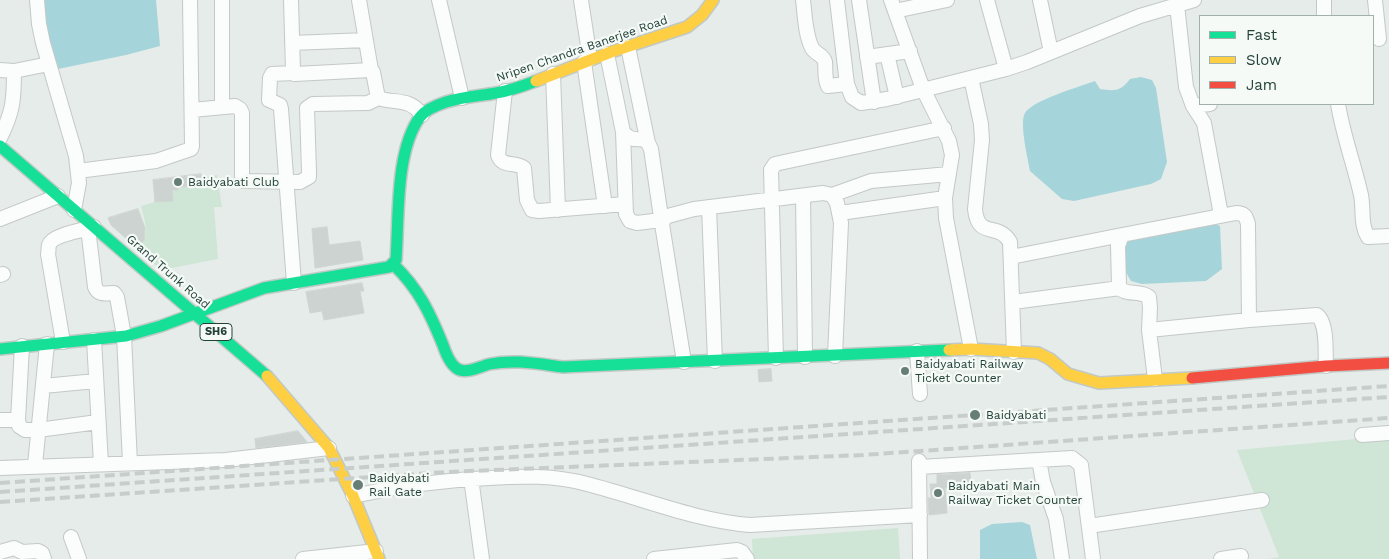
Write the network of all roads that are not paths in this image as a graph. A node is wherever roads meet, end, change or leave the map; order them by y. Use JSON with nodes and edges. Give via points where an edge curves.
{"nodes":[{"id":1,"x":37,"y":0,"type":"edge"},
{"id":2,"x":190,"y":0,"type":"edge"},
{"id":3,"x":222,"y":0,"type":"edge"},
{"id":4,"x":292,"y":0,"type":"edge"},
{"id":5,"x":359,"y":0,"type":"edge"},
{"id":6,"x":439,"y":0,"type":"edge"},
{"id":7,"x":581,"y":0,"type":"edge"},
{"id":8,"x":716,"y":0,"type":"edge"},
{"id":9,"x":803,"y":0,"type":"edge"},
{"id":10,"x":837,"y":0,"type":"edge"},
{"id":11,"x":859,"y":0,"type":"edge"},
{"id":12,"x":947,"y":0,"type":"edge"},
{"id":13,"x":988,"y":0,"type":"edge"},
{"id":14,"x":1040,"y":0,"type":"edge"},
{"id":15,"x":1194,"y":0,"type":"edge"},
{"id":16,"x":1324,"y":0,"type":"edge"},
{"id":17,"x":1375,"y":0,"type":"edge"},
{"id":18,"x":1167,"y":4,"type":"edge"},
{"id":19,"x":893,"y":5,"type":"edge"},
{"id":20,"x":1324,"y":15,"type":"edge"},
{"id":21,"x":1380,"y":39,"type":"edge"},
{"id":22,"x":366,"y":40,"type":"junction"},
{"id":23,"x":292,"y":43,"type":"junction"},
{"id":24,"x":628,"y":47,"type":"junction"},
{"id":25,"x":910,"y":51,"type":"junction"},
{"id":26,"x":1051,"y":52,"type":"junction"},
{"id":27,"x":607,"y":54,"type":"junction"},
{"id":28,"x":887,"y":54,"type":"junction"},
{"id":29,"x":867,"y":57,"type":"junction"},
{"id":30,"x":587,"y":60,"type":"junction"},
{"id":31,"x":49,"y":64,"type":"junction"},
{"id":32,"x":1006,"y":69,"type":"junction"},
{"id":33,"x":0,"y":70,"type":"edge"},
{"id":34,"x":371,"y":70,"type":"junction"},
{"id":35,"x":14,"y":71,"type":"junction"},
{"id":36,"x":294,"y":73,"type":"junction"},
{"id":37,"x":553,"y":74,"type":"junction"},
{"id":38,"x":971,"y":78,"type":"junction"},
{"id":39,"x":847,"y":84,"type":"junction"},
{"id":40,"x":923,"y":89,"type":"junction"},
{"id":41,"x":505,"y":91,"type":"junction"},
{"id":42,"x":897,"y":97,"type":"junction"},
{"id":43,"x":378,"y":98,"type":"junction"},
{"id":44,"x":462,"y":98,"type":"junction"},
{"id":45,"x":874,"y":102,"type":"junction"},
{"id":46,"x":1202,"y":105,"type":"edge"},
{"id":47,"x":1338,"y":105,"type":"edge"},
{"id":48,"x":1193,"y":106,"type":"junction"},
{"id":49,"x":222,"y":107,"type":"junction"},
{"id":50,"x":192,"y":110,"type":"junction"},
{"id":51,"x":422,"y":115,"type":"junction"},
{"id":52,"x":944,"y":128,"type":"junction"},
{"id":53,"x":623,"y":132,"type":"junction"},
{"id":54,"x":0,"y":138,"type":"edge"},
{"id":55,"x":648,"y":143,"type":"junction"},
{"id":56,"x":0,"y":146,"type":"edge"},
{"id":57,"x":78,"y":171,"type":"junction"},
{"id":58,"x":949,"y":174,"type":"junction"},
{"id":59,"x":286,"y":182,"type":"junction"},
{"id":60,"x":832,"y":195,"type":"junction"},
{"id":61,"x":58,"y":196,"type":"junction"},
{"id":62,"x":803,"y":196,"type":"junction"},
{"id":63,"x":945,"y":198,"type":"junction"},
{"id":64,"x":772,"y":200,"type":"junction"},
{"id":65,"x":625,"y":204,"type":"junction"},
{"id":66,"x":605,"y":206,"type":"junction"},
{"id":67,"x":709,"y":207,"type":"junction"},
{"id":68,"x":74,"y":210,"type":"junction"},
{"id":69,"x":558,"y":210,"type":"junction"},
{"id":70,"x":840,"y":212,"type":"junction"},
{"id":71,"x":1222,"y":215,"type":"junction"},
{"id":72,"x":0,"y":219,"type":"edge"},
{"id":73,"x":661,"y":222,"type":"junction"},
{"id":74,"x":91,"y":228,"type":"junction"},
{"id":75,"x":1122,"y":235,"type":"junction"},
{"id":76,"x":1389,"y":236,"type":"edge"},
{"id":77,"x":1011,"y":257,"type":"junction"},
{"id":78,"x":393,"y":264,"type":"junction"},
{"id":79,"x":294,"y":283,"type":"junction"},
{"id":80,"x":1120,"y":288,"type":"junction"},
{"id":81,"x":1012,"y":302,"type":"junction"},
{"id":82,"x":194,"y":313,"type":"junction"},
{"id":83,"x":1249,"y":320,"type":"junction"},
{"id":84,"x":1149,"y":330,"type":"junction"},
{"id":85,"x":124,"y":336,"type":"junction"},
{"id":86,"x":94,"y":340,"type":"junction"},
{"id":87,"x":62,"y":342,"type":"junction"},
{"id":88,"x":47,"y":344,"type":"junction"},
{"id":89,"x":22,"y":346,"type":"junction"},
{"id":90,"x":0,"y":349,"type":"edge"},
{"id":91,"x":971,"y":349,"type":"junction"},
{"id":92,"x":917,"y":352,"type":"junction"},
{"id":93,"x":1014,"y":352,"type":"junction"},
{"id":94,"x":835,"y":356,"type":"junction"},
{"id":95,"x":805,"y":357,"type":"junction"},
{"id":96,"x":776,"y":358,"type":"junction"},
{"id":97,"x":715,"y":361,"type":"junction"},
{"id":98,"x":684,"y":362,"type":"junction"},
{"id":99,"x":1389,"y":363,"type":"edge"},
{"id":100,"x":1326,"y":366,"type":"junction"},
{"id":101,"x":1155,"y":379,"type":"junction"},
{"id":102,"x":96,"y":381,"type":"junction"},
{"id":103,"x":43,"y":386,"type":"junction"},
{"id":104,"x":920,"y":394,"type":"dead end"},
{"id":105,"x":0,"y":420,"type":"edge"},
{"id":106,"x":18,"y":420,"type":"junction"},
{"id":107,"x":98,"y":422,"type":"junction"},
{"id":108,"x":38,"y":430,"type":"junction"},
{"id":109,"x":1389,"y":433,"type":"edge"},
{"id":110,"x":1362,"y":434,"type":"dead end"},
{"id":111,"x":329,"y":448,"type":"junction"},
{"id":112,"x":1039,"y":460,"type":"junction"},
{"id":113,"x":130,"y":463,"type":"junction"},
{"id":114,"x":101,"y":464,"type":"junction"},
{"id":115,"x":35,"y":465,"type":"junction"},
{"id":116,"x":0,"y":468,"type":"edge"},
{"id":117,"x":472,"y":478,"type":"junction"},
{"id":118,"x":353,"y":496,"type":"junction"},
{"id":119,"x":1262,"y":500,"type":"dead end"},
{"id":120,"x":920,"y":515,"type":"junction"},
{"id":121,"x":1089,"y":526,"type":"junction"},
{"id":122,"x":72,"y":538,"type":"dead end"},
{"id":123,"x":0,"y":552,"type":"edge"},
{"id":124,"x":377,"y":555,"type":"edge"},
{"id":125,"x":1241,"y":556,"type":"dead end"},
{"id":126,"x":44,"y":559,"type":"edge"},
{"id":127,"x":79,"y":559,"type":"edge"},
{"id":128,"x":303,"y":559,"type":"edge"},
{"id":129,"x":482,"y":559,"type":"edge"},
{"id":130,"x":660,"y":559,"type":"edge"},
{"id":131,"x":747,"y":559,"type":"edge"},
{"id":132,"x":920,"y":559,"type":"edge"},
{"id":133,"x":1062,"y":559,"type":"edge"},
{"id":134,"x":1093,"y":559,"type":"edge"},
{"id":135,"x":1222,"y":559,"type":"edge"}],
"edges":[{"from":1,"to":31,"type":"street"},
{"from":2,"to":50,"type":"street"},
{"from":3,"to":49,"type":"street"},
{"from":4,"to":23,"type":"street"},
{"from":5,"to":22,"type":"street"},
{"from":6,"to":44,"type":"street"},
{"from":7,"to":30,"type":"street"},
{"from":8,"to":24,"type":"street","name":"Nripen Chandra Banerjee Road","via":[[698,20],[687,26]]},
{"from":9,"to":39,"type":"street","via":[[809,38],[812,48],[824,61],[828,86]]},
{"from":10,"to":39,"type":"street"},
{"from":11,"to":29,"type":"street"},
{"from":12,"to":19,"type":"street"},
{"from":13,"to":32,"type":"street"},
{"from":14,"to":26,"type":"street"},
{"from":15,"to":18,"type":"street"},
{"from":16,"to":20,"type":"street"},
{"from":17,"to":21,"type":"street"},
{"from":18,"to":26,"type":"street"},
{"from":18,"to":48,"type":"street"},
{"from":19,"to":25,"type":"street"},
{"from":22,"to":23,"type":"street"},
{"from":22,"to":34,"type":"street"},
{"from":23,"to":36,"type":"street"},
{"from":24,"to":27,"type":"street","name":"Nripen Chandra Banerjee Road"},
{"from":24,"to":55,"type":"street"},
{"from":25,"to":28,"type":"street"},
{"from":25,"to":40,"type":"street"},
{"from":26,"to":32,"type":"street"},
{"from":27,"to":30,"type":"street","name":"Nripen Chandra Banerjee Road"},
{"from":27,"to":53,"type":"street"},
{"from":28,"to":29,"type":"street"},
{"from":28,"to":42,"type":"street"},
{"from":29,"to":45,"type":"street"},
{"from":30,"to":37,"type":"street","name":"Nripen Chandra Banerjee Road"},
{"from":30,"to":66,"type":"street"},
{"from":31,"to":35,"type":"street"},
{"from":31,"to":57,"type":"street"},
{"from":32,"to":38,"type":"street"},
{"from":33,"to":35,"type":"street"},
{"from":34,"to":36,"type":"street"},
{"from":34,"to":43,"type":"street"},
{"from":35,"to":54,"type":"street","via":[[10,117]]},
{"from":36,"to":59,"type":"street","via":[[272,74],[268,95],[269,100],[281,108]]},
{"from":37,"to":41,"type":"street","name":"Nripen Chandra Banerjee Road"},
{"from":37,"to":69,"type":"street"},
{"from":38,"to":40,"type":"street"},
{"from":38,"to":77,"type":"street","via":[[982,140],[976,217],[986,229],[1006,235]]},
{"from":39,"to":45,"type":"street","via":[[852,97],[861,103]]},
{"from":40,"to":42,"type":"street"},
{"from":40,"to":52,"type":"street"},
{"from":41,"to":44,"type":"street","name":"Nripen Chandra Banerjee Road"},
{"from":41,"to":69,"type":"street","via":[[500,160],[504,164],[519,164],[524,168],[527,200],[532,210]]},
{"from":42,"to":45,"type":"street"},
{"from":43,"to":51,"type":"street","via":[[406,102]]},
{"from":43,"to":59,"type":"street","via":[[368,103],[309,106],[308,177],[300,182]]},
{"from":44,"to":51,"type":"street","name":"Nripen Chandra Banerjee Road"},
{"from":46,"to":48,"type":"street"},
{"from":47,"to":76,"type":"street","via":[[1361,198],[1362,224],[1368,237]]},
{"from":48,"to":71,"type":"street","via":[[1204,123]]},
{"from":49,"to":50,"type":"street"},
{"from":49,"to":59,"type":"street","via":[[235,106],[242,113],[243,180]]},
{"from":50,"to":57,"type":"street","via":[[192,146],[189,150],[156,161]]},
{"from":51,"to":78,"type":"street","via":[[414,129],[403,168],[396,260]]},
{"from":52,"to":58,"type":"street","via":[[952,155]]},
{"from":52,"to":64,"type":"street","via":[[776,164],[771,170]]},
{"from":53,"to":55,"type":"street","via":[[628,138],[643,139]]},
{"from":53,"to":65,"type":"street"},
{"from":55,"to":73,"type":"street"},
{"from":56,"to":61,"type":"street","name":"Grand Trunk Road","number":"SH6"},
{"from":57,"to":68,"type":"street"},
{"from":58,"to":60,"type":"street","via":[[871,181]]},
{"from":58,"to":63,"type":"street"},
{"from":59,"to":79,"type":"street"},
{"from":60,"to":62,"type":"street"},
{"from":60,"to":70,"type":"street"},
{"from":61,"to":68,"type":"street","name":"Grand Trunk Road","number":"SH6"},
{"from":61,"to":72,"type":"street"},
{"from":62,"to":64,"type":"street"},
{"from":62,"to":95,"type":"street"},
{"from":63,"to":70,"type":"street"},
{"from":63,"to":91,"type":"street"},
{"from":64,"to":67,"type":"street"},
{"from":64,"to":96,"type":"street"},
{"from":65,"to":66,"type":"street"},
{"from":65,"to":73,"type":"street","via":[[630,221]]},
{"from":66,"to":69,"type":"street"},
{"from":67,"to":73,"type":"street","via":[[668,216]]},
{"from":67,"to":97,"type":"street"},
{"from":68,"to":74,"type":"street","name":"Grand Trunk Road","number":"SH6"},
{"from":70,"to":94,"type":"street"},
{"from":71,"to":75,"type":"street"},
{"from":71,"to":83,"type":"street","via":[[1242,213],[1246,216]]},
{"from":73,"to":98,"type":"street"},
{"from":74,"to":82,"type":"street","name":"Grand Trunk Road","number":"SH6"},
{"from":74,"to":85,"type":"street","via":[[95,287],[102,294],[114,293],[117,297]]},
{"from":74,"to":87,"type":"street","via":[[59,237],[49,245]]},
{"from":75,"to":77,"type":"street"},
{"from":75,"to":80,"type":"street","via":[[1118,246]]},
{"from":77,"to":81,"type":"street"},
{"from":78,"to":79,"type":"street"},
{"from":78,"to":98,"type":"street","via":[[420,293],[450,361],[462,371],[507,362],[563,367]]},
{"from":79,"to":82,"type":"street","via":[[245,294]]},
{"from":80,"to":81,"type":"street"},
{"from":80,"to":84,"type":"street","via":[[1127,293],[1145,293],[1149,297]]},
{"from":81,"to":93,"type":"street"},
{"from":82,"to":85,"type":"street"},
{"from":82,"to":111,"type":"street","name":"Grand Trunk Road","number":"SH6","via":[[269,378]]},
{"from":83,"to":84,"type":"street"},
{"from":83,"to":100,"type":"street","via":[[1317,315],[1324,325]]},
{"from":84,"to":101,"type":"street"},
{"from":85,"to":86,"type":"street"},
{"from":85,"to":113,"type":"street"},
{"from":86,"to":87,"type":"street"},
{"from":86,"to":102,"type":"street"},
{"from":87,"to":88,"type":"street"},
{"from":88,"to":89,"type":"street"},
{"from":88,"to":103,"type":"street"},
{"from":89,"to":90,"type":"street"},
{"from":89,"to":106,"type":"street"},
{"from":91,"to":92,"type":"street"},
{"from":91,"to":93,"type":"street"},
{"from":92,"to":94,"type":"street"},
{"from":92,"to":104,"type":"street"},
{"from":93,"to":101,"type":"street","via":[[1038,353],[1068,374],[1099,383]]},
{"from":94,"to":95,"type":"street"},
{"from":95,"to":96,"type":"street"},
{"from":96,"to":97,"type":"street"},
{"from":97,"to":98,"type":"street"},
{"from":99,"to":100,"type":"street"},
{"from":100,"to":101,"type":"street"},
{"from":102,"to":103,"type":"street"},
{"from":102,"to":107,"type":"street"},
{"from":103,"to":108,"type":"street"},
{"from":105,"to":106,"type":"street"},
{"from":106,"to":108,"type":"street","via":[[24,430]]},
{"from":107,"to":108,"type":"street"},
{"from":107,"to":114,"type":"street"},
{"from":108,"to":115,"type":"street"},
{"from":109,"to":110,"type":"street"},
{"from":111,"to":113,"type":"street","via":[[226,460]]},
{"from":111,"to":118,"type":"street","name":"Grand Trunk Road","number":"SH6"},
{"from":112,"to":120,"type":"street","via":[[919,464]]},
{"from":112,"to":121,"type":"street","via":[[1072,458],[1081,465]]},
{"from":112,"to":133,"type":"street","via":[[1056,519]]},
{"from":113,"to":114,"type":"street"},
{"from":114,"to":115,"type":"street"},
{"from":115,"to":116,"type":"street"},
{"from":117,"to":118,"type":"street","via":[[426,482]]},
{"from":117,"to":120,"type":"street","via":[[568,480],[725,523]]},
{"from":117,"to":129,"type":"street"},
{"from":118,"to":124,"type":"street","name":"Grand Trunk Road","number":"SH6"},
{"from":119,"to":121,"type":"street"},
{"from":120,"to":132,"type":"street"},
{"from":121,"to":134,"type":"street"},
{"from":122,"to":127,"type":"street"},
{"from":123,"to":126,"type":"street","via":[[14,548],[22,552],[38,551]]},
{"from":124,"to":128,"type":"street"},
{"from":125,"to":135,"type":"street"},
{"from":130,"to":131,"type":"street","via":[[738,550]]}]}
